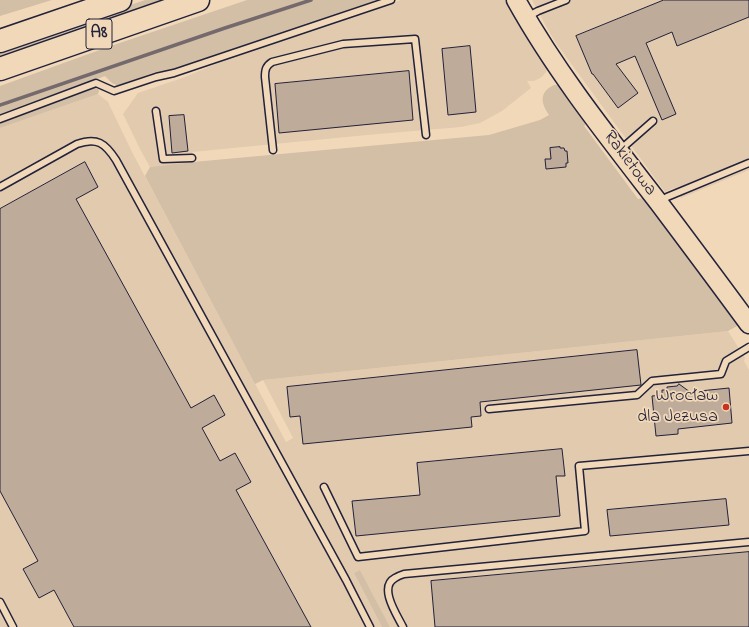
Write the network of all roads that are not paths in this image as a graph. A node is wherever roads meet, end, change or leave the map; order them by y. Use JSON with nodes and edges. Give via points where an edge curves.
{"nodes":[{"id":1,"x":120,"y":0,"type":"edge"},
{"id":2,"x":198,"y":0,"type":"edge"},
{"id":3,"x":391,"y":0,"type":"edge"},
{"id":4,"x":516,"y":0,"type":"edge"},
{"id":5,"x":566,"y":0,"type":"edge"},
{"id":6,"x":526,"y":18,"type":"junction"},
{"id":7,"x":0,"y":41,"type":"edge"},
{"id":8,"x":0,"y":69,"type":"edge"},
{"id":9,"x":156,"y":111,"type":"dead end"},
{"id":10,"x":0,"y":119,"type":"edge"},
{"id":11,"x":653,"y":121,"type":"dead end"},
{"id":12,"x":426,"y":135,"type":"dead end"},
{"id":13,"x":273,"y":150,"type":"dead end"},
{"id":14,"x":618,"y":151,"type":"junction"},
{"id":15,"x":192,"y":158,"type":"dead end"},
{"id":16,"x":749,"y":163,"type":"edge"},
{"id":17,"x":0,"y":187,"type":"edge"},
{"id":18,"x":659,"y":203,"type":"junction"},
{"id":19,"x":749,"y":324,"type":"edge"},
{"id":20,"x":749,"y":347,"type":"edge"},
{"id":21,"x":489,"y":409,"type":"dead end"},
{"id":22,"x":749,"y":452,"type":"edge"},
{"id":23,"x":324,"y":487,"type":"dead end"},
{"id":24,"x":749,"y":542,"type":"edge"},
{"id":25,"x":0,"y":602,"type":"edge"},
{"id":26,"x":14,"y":627,"type":"edge"},
{"id":27,"x":370,"y":627,"type":"edge"},
{"id":28,"x":403,"y":627,"type":"edge"}],
"edges":[{"from":1,"to":7,"type":"highway","number":"A8"},
{"from":2,"to":8,"type":"highway","number":"A8"},
{"from":3,"to":10,"type":"lane","via":[[114,91],[96,82]]},
{"from":4,"to":6,"type":"street","name":"Rakietowa"},
{"from":5,"to":6,"type":"lane"},
{"from":6,"to":14,"type":"street","name":"Rakietowa","via":[[550,57]]},
{"from":9,"to":15,"type":"lane","via":[[162,159]]},
{"from":11,"to":14,"type":"lane"},
{"from":12,"to":13,"type":"lane","via":[[415,39],[343,44],[267,65],[264,76]]},
{"from":14,"to":18,"type":"street","name":"Rakietowa"},
{"from":16,"to":18,"type":"lane","via":[[667,197]]},
{"from":17,"to":27,"type":"lane","via":[[77,144],[97,142],[108,148]]},
{"from":18,"to":19,"type":"street","name":"Rakietowa"},
{"from":20,"to":21,"type":"lane","via":[[726,361],[721,374],[652,381],[637,395]]},
{"from":22,"to":23,"type":"lane","via":[[579,466],[585,531],[358,557]]},
{"from":24,"to":28,"type":"lane","via":[[404,574],[391,581],[388,586],[393,608]]},
{"from":25,"to":26,"type":"lane"}]}
